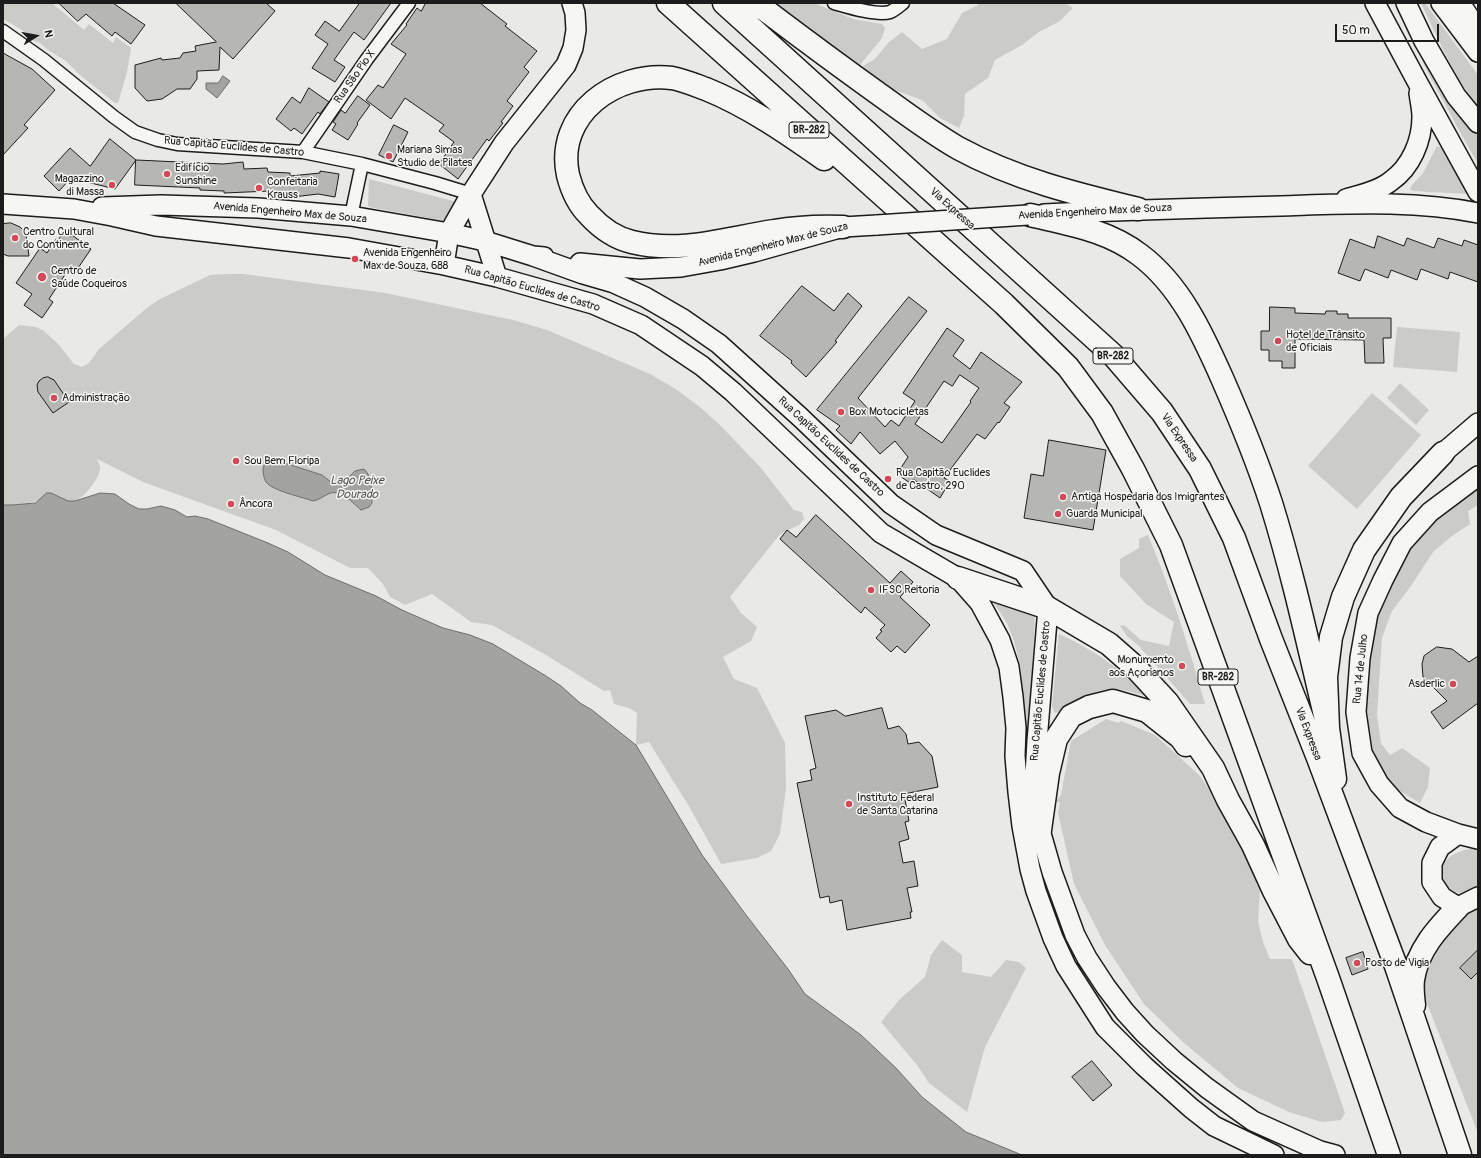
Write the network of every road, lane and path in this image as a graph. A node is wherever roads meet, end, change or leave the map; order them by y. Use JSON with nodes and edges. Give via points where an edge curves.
{"nodes":[{"id":1,"x":409,"y":3,"type":"edge"},
{"id":2,"x":572,"y":3,"type":"edge"},
{"id":3,"x":668,"y":3,"type":"edge"},
{"id":4,"x":724,"y":3,"type":"edge"},
{"id":5,"x":753,"y":3,"type":"edge"},
{"id":6,"x":834,"y":3,"type":"edge"},
{"id":7,"x":903,"y":3,"type":"edge"},
{"id":8,"x":1375,"y":3,"type":"edge"},
{"id":9,"x":1406,"y":3,"type":"edge"},
{"id":10,"x":1441,"y":3,"type":"edge"},
{"id":11,"x":1460,"y":3,"type":"edge"},
{"id":12,"x":1467,"y":3,"type":"edge"},
{"id":13,"x":1478,"y":17,"type":"edge"},
{"id":14,"x":1478,"y":30,"type":"edge"},
{"id":15,"x":3,"y":32,"type":"edge"},
{"id":16,"x":1478,"y":52,"type":"edge"},
{"id":17,"x":1419,"y":85,"type":"junction"},
{"id":18,"x":1478,"y":123,"type":"edge"},
{"id":19,"x":303,"y":152,"type":"junction"},
{"id":20,"x":362,"y":164,"type":"junction"},
{"id":21,"x":1478,"y":192,"type":"edge"},
{"id":22,"x":470,"y":194,"type":"junction"},
{"id":23,"x":3,"y":204,"type":"edge"},
{"id":24,"x":1327,"y":204,"type":"junction"},
{"id":25,"x":74,"y":209,"type":"junction"},
{"id":26,"x":1138,"y":209,"type":"junction"},
{"id":27,"x":1478,"y":213,"type":"edge"},
{"id":28,"x":1029,"y":215,"type":"junction"},
{"id":29,"x":352,"y":216,"type":"junction"},
{"id":30,"x":843,"y":227,"type":"junction"},
{"id":31,"x":449,"y":233,"type":"junction"},
{"id":32,"x":485,"y":241,"type":"junction"},
{"id":33,"x":532,"y":256,"type":"junction"},
{"id":34,"x":950,"y":256,"type":"junction"},
{"id":35,"x":444,"y":265,"type":"junction"},
{"id":36,"x":497,"y":277,"type":"junction"},
{"id":37,"x":1478,"y":423,"type":"edge"},
{"id":38,"x":1478,"y":439,"type":"edge"},
{"id":39,"x":1443,"y":453,"type":"junction"},
{"id":40,"x":1478,"y":476,"type":"edge"},
{"id":41,"x":958,"y":578,"type":"junction"},
{"id":42,"x":1048,"y":608,"type":"junction"},
{"id":43,"x":1328,"y":728,"type":"junction"},
{"id":44,"x":1228,"y":800,"type":"junction"},
{"id":45,"x":1342,"y":824,"type":"junction"},
{"id":46,"x":1040,"y":830,"type":"junction"},
{"id":47,"x":1458,"y":834,"type":"junction"},
{"id":48,"x":1478,"y":840,"type":"edge"},
{"id":49,"x":1478,"y":897,"type":"edge"},
{"id":50,"x":1458,"y":907,"type":"junction"},
{"id":51,"x":1328,"y":978,"type":"junction"},
{"id":52,"x":1125,"y":1012,"type":"junction"},
{"id":53,"x":1414,"y":1022,"type":"junction"},
{"id":54,"x":1106,"y":1027,"type":"junction"},
{"id":55,"x":1207,"y":1088,"type":"junction"},
{"id":56,"x":1191,"y":1108,"type":"junction"},
{"id":57,"x":1274,"y":1155,"type":"edge"},
{"id":58,"x":1335,"y":1155,"type":"edge"},
{"id":59,"x":1389,"y":1155,"type":"edge"},
{"id":60,"x":1460,"y":1155,"type":"edge"}],
"edges":[{"from":1,"to":19,"type":"street","name":"Rua São Pio X"},
{"from":2,"to":22,"type":"main road","via":[[576,30],[573,48],[566,65],[504,143]]},
{"from":3,"to":34,"type":"highway","number":"BR-282"},
{"from":4,"to":45,"type":"highway","name":"Via Expressa","number":"BR-282","via":[[1113,355],[1162,412],[1200,469],[1234,538]]},
{"from":5,"to":26,"type":"highway","via":[[908,115],[958,147],[1023,178]]},
{"from":6,"to":7,"type":"street","via":[[863,11],[889,12]]},
{"from":8,"to":17,"type":"main road"},
{"from":9,"to":18,"type":"main road","via":[[1424,41],[1456,96]]},
{"from":10,"to":16,"type":"main road"},
{"from":11,"to":14,"type":"main road"},
{"from":12,"to":13,"type":"main road"},
{"from":15,"to":19,"type":"street","name":"Rua Capitão Euclides de Castro","via":[[44,60],[135,132],[177,144]]},
{"from":17,"to":21,"type":"main road"},
{"from":17,"to":24,"type":"main road","via":[[1422,118],[1419,139],[1408,164],[1391,182],[1368,193]]},
{"from":19,"to":20,"type":"street","name":"Rua Capitão Euclides de Castro"},
{"from":20,"to":22,"type":"street","name":"Rua Capitão Euclides de Castro"},
{"from":20,"to":29,"type":"street"},
{"from":22,"to":31,"type":"main road"},
{"from":22,"to":32,"type":"main road"},
{"from":23,"to":25,"type":"main road","name":"Avenida Engenheiro Max de Souza"},
{"from":24,"to":26,"type":"main road","name":"Avenida Engenheiro Max de Souza"},
{"from":24,"to":27,"type":"main road","name":"Avenida Engenheiro Max de Souza","via":[[1410,204]]},
{"from":25,"to":29,"type":"main road","name":"Avenida Engenheiro Max de Souza","via":[[161,205],[258,208]]},
{"from":25,"to":35,"type":"main road","name":"Avenida Engenheiro Max de Souza","via":[[156,226],[341,247]]},
{"from":26,"to":28,"type":"main road","name":"Avenida Engenheiro Max de Souza"},
{"from":28,"to":30,"type":"main road","name":"Avenida Engenheiro Max de Souza","bridge":true},
{"from":28,"to":43,"type":"highway","via":[[1096,231],[1120,241],[1141,255],[1186,306],[1203,335],[1238,414],[1271,503],[1290,569]]},
{"from":29,"to":31,"type":"main road","name":"Avenida Engenheiro Max de Souza"},
{"from":30,"to":33,"type":"main road","name":"Avenida Engenheiro Max de Souza","via":[[754,252],[681,267],[640,269]]},
{"from":30,"to":34,"type":"highway","via":[[812,226],[683,247],[656,247],[631,242],[612,235],[581,207],[571,188],[566,166],[570,137],[585,108],[604,92],[651,77],[674,78],[736,103],[807,147]]},
{"from":31,"to":32,"type":"main road","name":"Avenida Engenheiro Max de Souza"},
{"from":31,"to":35,"type":"main road"},
{"from":32,"to":33,"type":"main road","name":"Avenida Engenheiro Max de Souza"},
{"from":32,"to":36,"type":"main road"},
{"from":33,"to":42,"type":"main road","name":"Rua Capitão Euclides de Castro","via":[[614,283],[683,319],[719,344],[891,504],[936,535],[1023,571]]},
{"from":34,"to":51,"type":"highway","number":"BR-282","via":[[1004,304],[1068,367],[1102,413],[1132,469],[1171,546]]},
{"from":35,"to":36,"type":"main road","name":"Rua Capitão Euclides de Castro"},
{"from":36,"to":41,"type":"main road","name":"Rua Capitão Euclides de Castro","via":[[593,304],[641,325],[702,366],[733,392],[881,533]]},
{"from":37,"to":39,"type":"main road"},
{"from":38,"to":39,"type":"main road"},
{"from":39,"to":43,"type":"highway","via":[[1401,497],[1364,550],[1344,597],[1331,637],[1326,677]]},
{"from":40,"to":47,"type":"main road","name":"Rua 14 de Julho","via":[[1430,512],[1402,543],[1368,613],[1360,658],[1356,712],[1362,753],[1379,784],[1400,808],[1426,822]]},
{"from":41,"to":42,"type":"highway"},
{"from":41,"to":54,"type":"main road","name":"Rua Capitão Euclides de Castro","via":[[980,603],[1000,640],[1009,667],[1016,728],[1015,756],[1022,826],[1036,891],[1066,966]]},
{"from":42,"to":44,"type":"highway","via":[[1109,644],[1139,671],[1168,703],[1213,768]]},
{"from":42,"to":46,"type":"main road","name":"Rua Capitão Euclides de Castro","via":[[1035,776],[1035,802]]},
{"from":43,"to":45,"type":"highway"},
{"from":44,"to":46,"type":"highway","via":[[1181,738],[1147,712],[1113,701],[1089,707],[1071,716],[1056,739]]},
{"from":44,"to":51,"type":"highway","via":[[1300,939]]},
{"from":45,"to":53,"type":"highway","name":"Via Expressa","number":"BR-282","via":[[1396,966]]},
{"from":46,"to":52,"type":"main road","name":"Rua Capitão Euclides de Castro","via":[[1075,935],[1087,958]]},
{"from":47,"to":48,"type":"main road","name":"Rua 14 de Julho"},
{"from":47,"to":50,"type":"main road","via":[[1440,847],[1432,863],[1432,882],[1442,897]]},
{"from":49,"to":50,"type":"main road"},
{"from":50,"to":53,"type":"highway","via":[[1421,952],[1413,980]]},
{"from":51,"to":59,"type":"highway"},
{"from":52,"to":54,"type":"main road"},
{"from":52,"to":55,"type":"main road","name":"Rua Capitão Euclides de Castro","via":[[1174,1062]]},
{"from":53,"to":60,"type":"highway","name":"Via Expressa"},
{"from":54,"to":56,"type":"main road","name":"Rua Capitão Euclides de Castro","via":[[1144,1066]]},
{"from":55,"to":56,"type":"main road"},
{"from":55,"to":58,"type":"main road","name":"Rua Capitão Euclides de Castro","via":[[1253,1121],[1320,1151]]},
{"from":56,"to":57,"type":"main road","name":"Rua Capitão Euclides de Castro","via":[[1214,1126]]}]}
